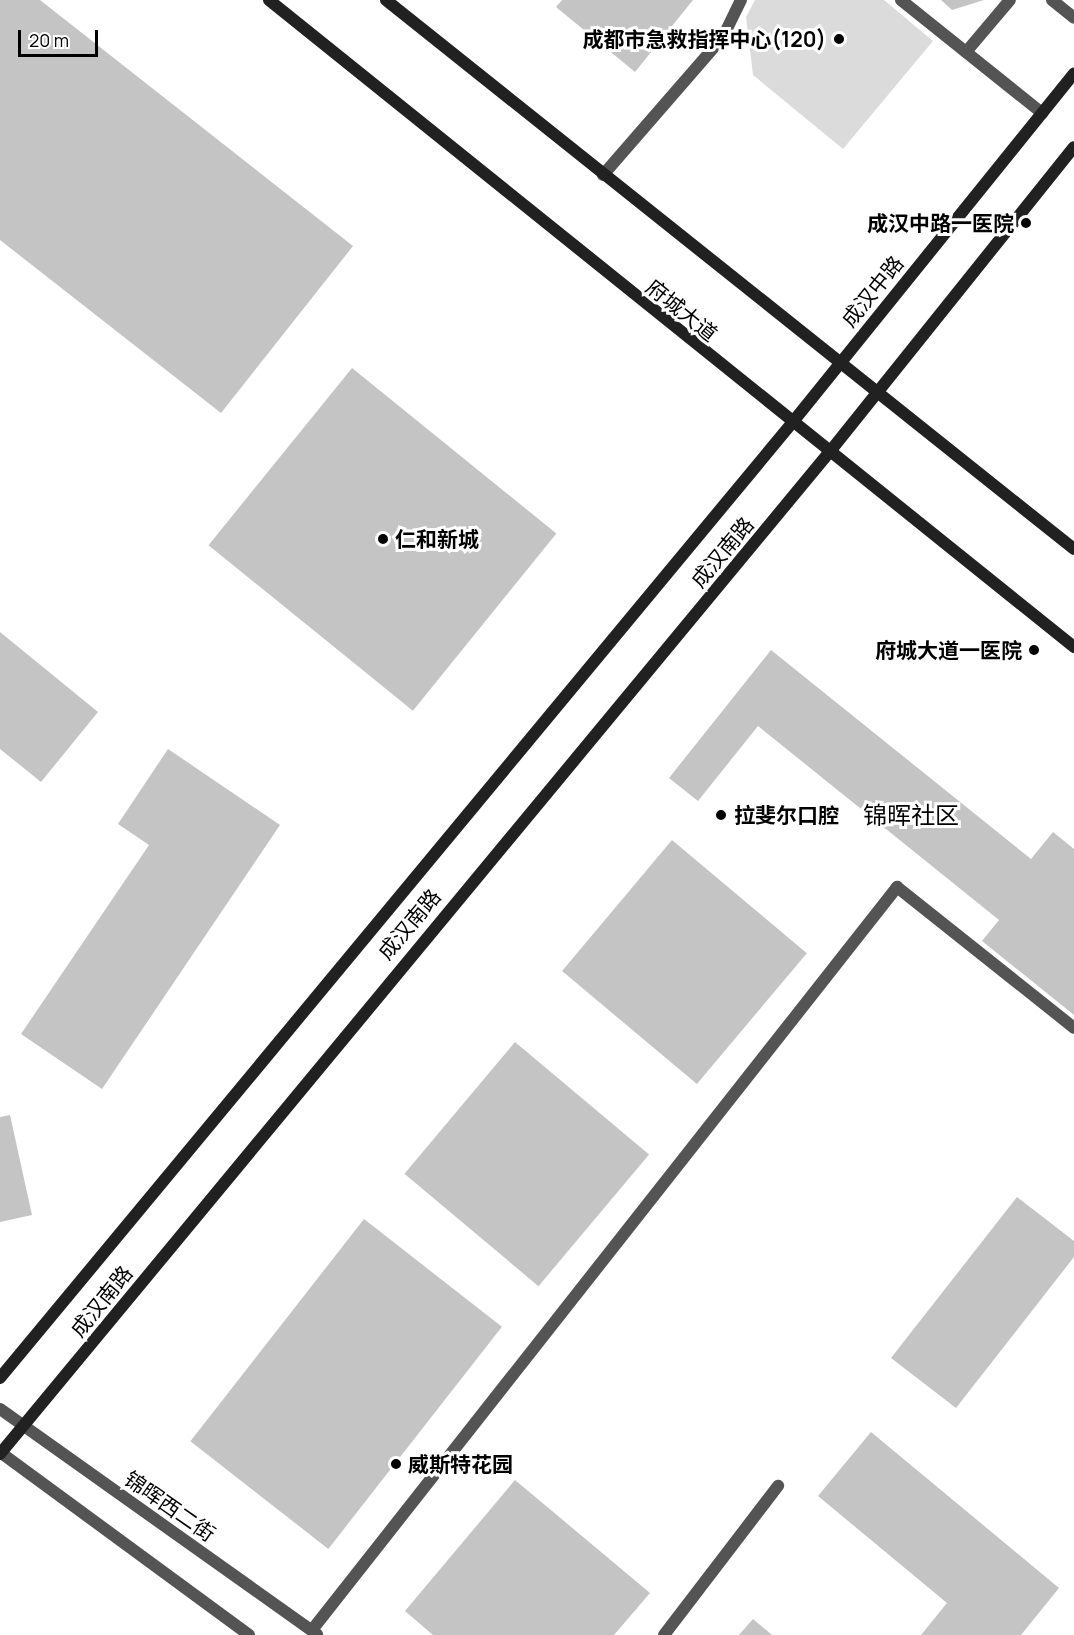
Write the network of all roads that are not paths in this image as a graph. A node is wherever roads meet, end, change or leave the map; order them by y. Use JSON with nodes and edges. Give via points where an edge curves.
{"nodes":[{"id":1,"x":268,"y":0,"type":"edge"},
{"id":2,"x":386,"y":0,"type":"edge"},
{"id":3,"x":741,"y":0,"type":"edge"},
{"id":4,"x":901,"y":0,"type":"edge"},
{"id":5,"x":1010,"y":0,"type":"edge"},
{"id":6,"x":1052,"y":0,"type":"edge"},
{"id":7,"x":1074,"y":18,"type":"edge"},
{"id":8,"x":966,"y":52,"type":"junction"},
{"id":9,"x":1074,"y":73,"type":"edge"},
{"id":10,"x":1042,"y":113,"type":"junction"},
{"id":11,"x":1074,"y":147,"type":"edge"},
{"id":12,"x":603,"y":175,"type":"junction"},
{"id":13,"x":838,"y":363,"type":"junction"},
{"id":14,"x":813,"y":393,"type":"joint"},
{"id":15,"x":877,"y":394,"type":"junction"},
{"id":16,"x":792,"y":423,"type":"junction"},
{"id":17,"x":828,"y":454,"type":"junction"},
{"id":18,"x":1074,"y":549,"type":"edge"},
{"id":19,"x":1074,"y":647,"type":"edge"},
{"id":20,"x":1074,"y":1028,"type":"edge"},
{"id":21,"x":0,"y":1378,"type":"edge"},
{"id":22,"x":0,"y":1409,"type":"edge"},
{"id":23,"x":24,"y":1427,"type":"junction"},
{"id":24,"x":0,"y":1453,"type":"edge"},
{"id":25,"x":778,"y":1486,"type":"dead end"},
{"id":26,"x":315,"y":1633,"type":"edge"},
{"id":27,"x":249,"y":1635,"type":"edge"},
{"id":28,"x":664,"y":1635,"type":"edge"}],
"edges":[{"from":1,"to":16,"type":"main road","name":"府城大道"},
{"from":2,"to":12,"type":"main road"},
{"from":3,"to":12,"type":"street","via":[[723,37]]},
{"from":4,"to":8,"type":"street"},
{"from":5,"to":8,"type":"street"},
{"from":6,"to":7,"type":"street"},
{"from":8,"to":10,"type":"street"},
{"from":9,"to":10,"type":"main road","name":"成汉中路"},
{"from":10,"to":13,"type":"main road","name":"成汉中路"},
{"from":11,"to":15,"type":"main road"},
{"from":12,"to":13,"type":"main road"},
{"from":13,"to":14,"type":"main road","name":"成汉中路"},
{"from":13,"to":15,"type":"main road"},
{"from":14,"to":16,"type":"main road","name":"成汉南路"},
{"from":15,"to":17,"type":"main road","name":"成汉南路"},
{"from":15,"to":18,"type":"main road"},
{"from":16,"to":17,"type":"main road","name":"府城大道"},
{"from":16,"to":21,"type":"main road","name":"成汉南路"},
{"from":17,"to":19,"type":"main road","name":"府城大道"},
{"from":17,"to":23,"type":"main road","name":"成汉南路","via":[[413,949]]},
{"from":20,"to":26,"type":"street","via":[[897,886]]},
{"from":22,"to":23,"type":"street","name":"锦晖西二街"},
{"from":23,"to":24,"type":"main road","name":"成汉南路"},
{"from":23,"to":26,"type":"street","name":"锦晖西二街"},
{"from":24,"to":27,"type":"street"},
{"from":25,"to":28,"type":"street"}]}
